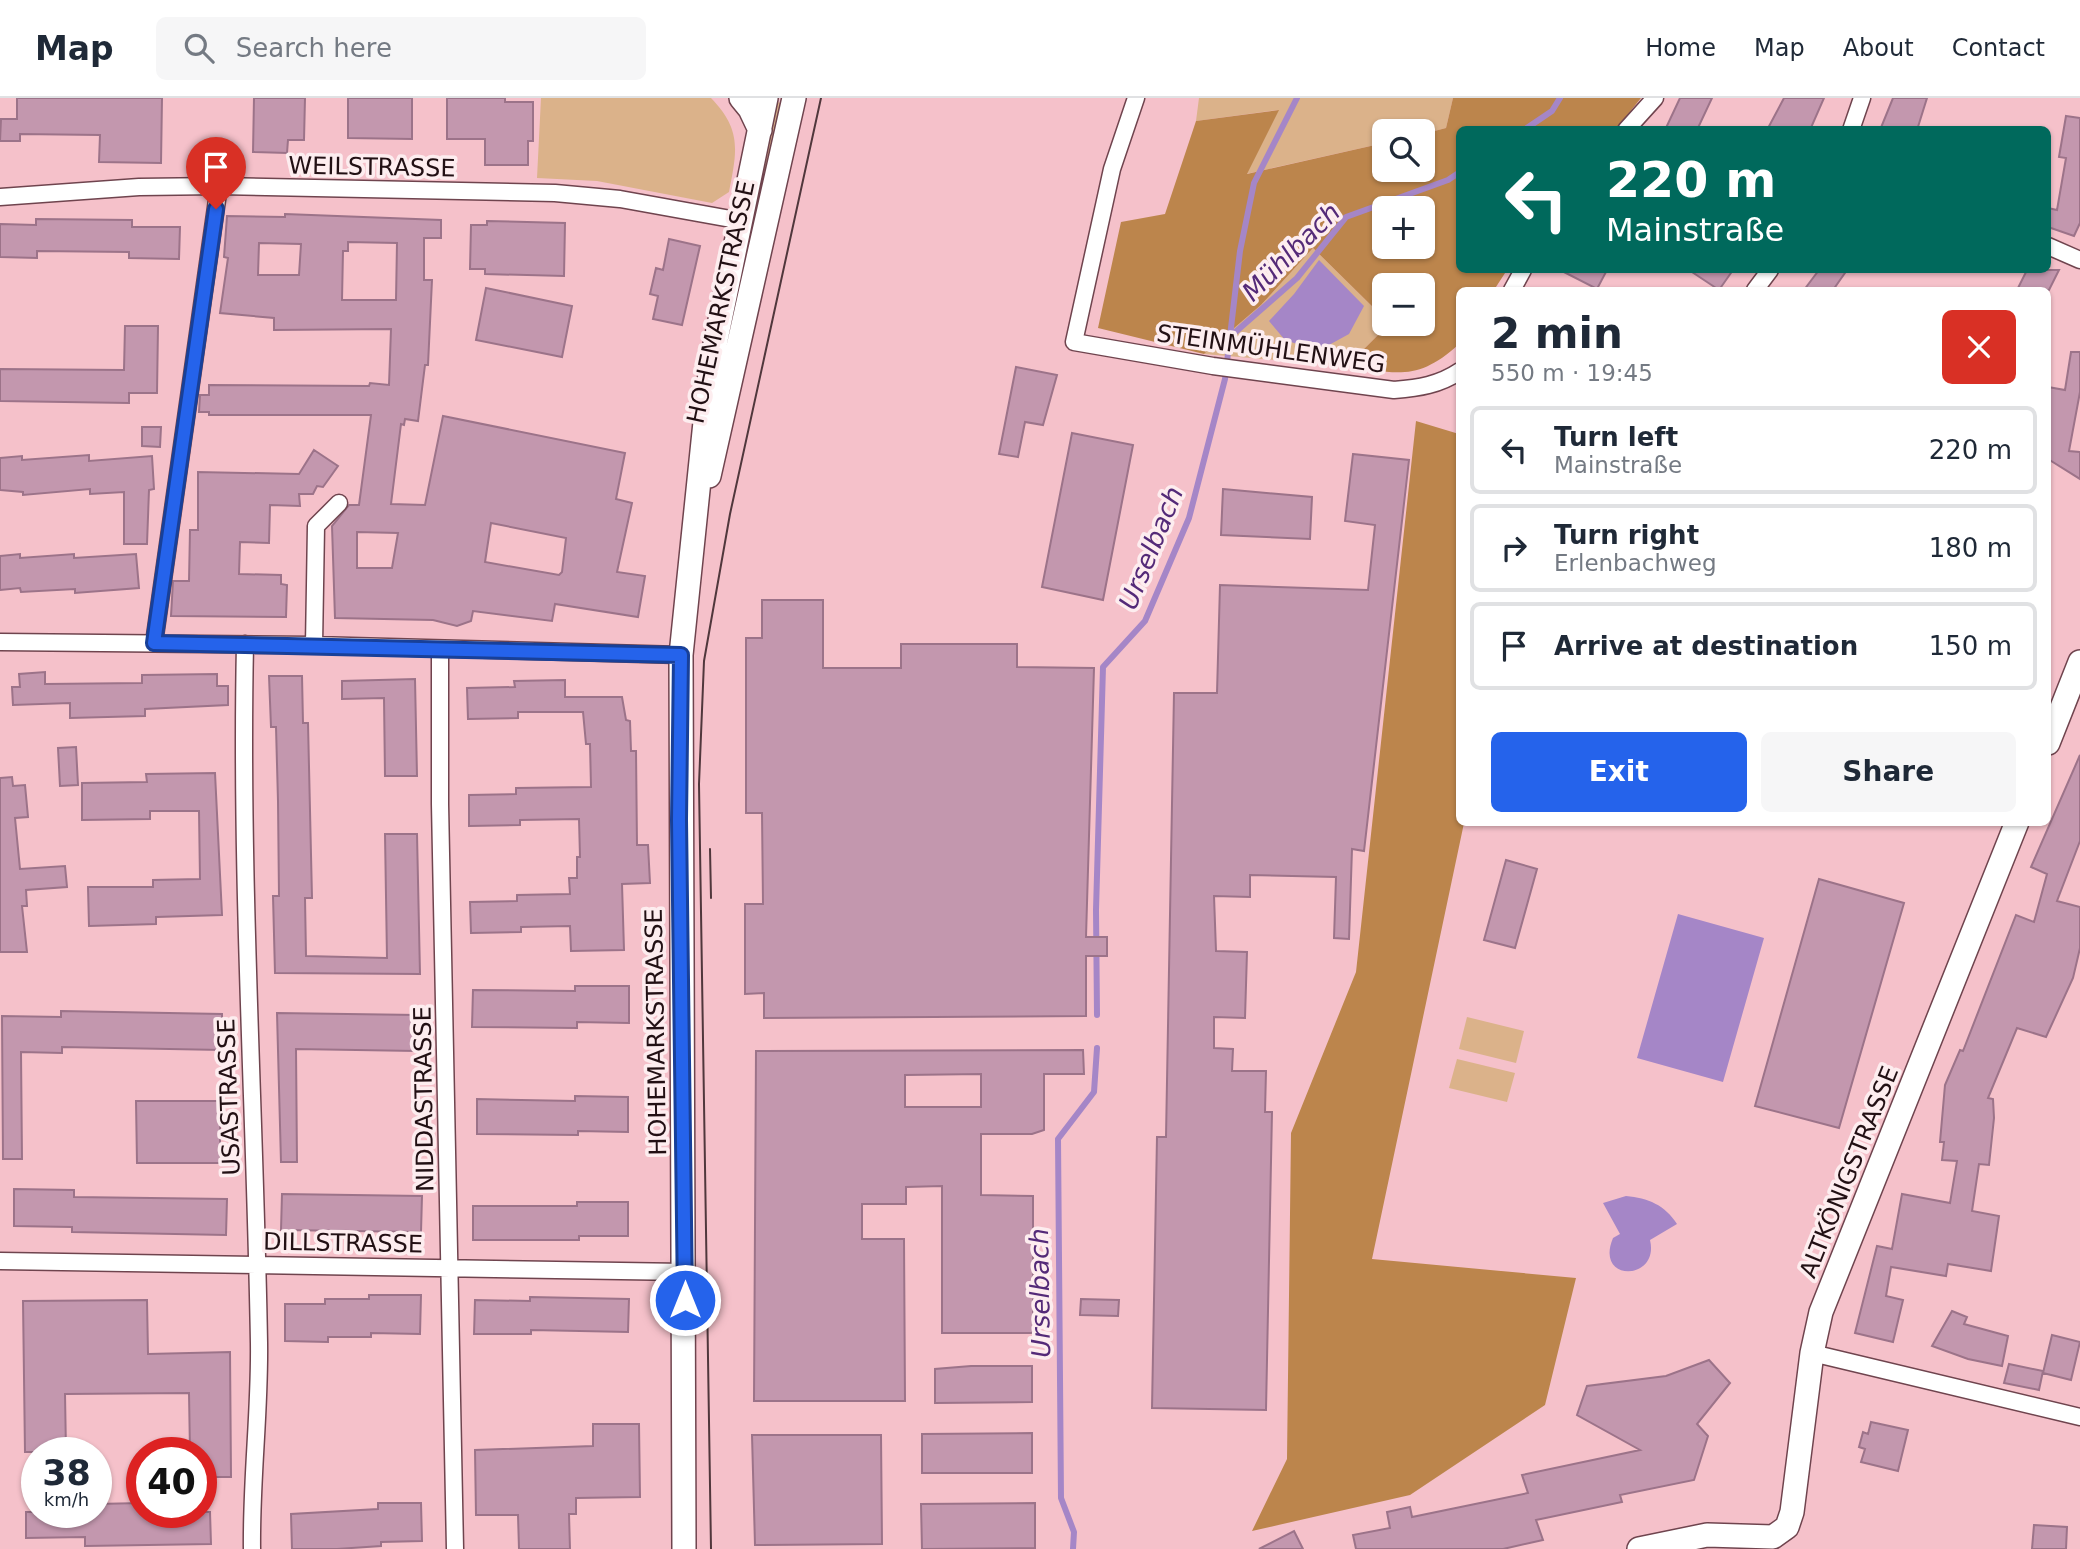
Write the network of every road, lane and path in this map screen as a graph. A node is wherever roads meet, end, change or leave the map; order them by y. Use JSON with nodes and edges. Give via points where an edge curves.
{"nodes":[{"id":1,"x":741,"y":98,"type":"edge"},
{"id":2,"x":766,"y":98,"type":"edge"},
{"id":3,"x":794,"y":98,"type":"edge"},
{"id":4,"x":1136,"y":98,"type":"edge"},
{"id":5,"x":1655,"y":98,"type":"edge"},
{"id":6,"x":1862,"y":98,"type":"edge"},
{"id":7,"x":1630,"y":126,"type":"edge"},
{"id":8,"x":1852,"y":126,"type":"edge"},
{"id":9,"x":760,"y":131,"type":"junction"},
{"id":10,"x":219,"y":186,"type":"junction"},
{"id":11,"x":0,"y":197,"type":"edge"},
{"id":12,"x":742,"y":221,"type":"junction"},
{"id":13,"x":2051,"y":247,"type":"edge"},
{"id":14,"x":2080,"y":260,"type":"edge"},
{"id":15,"x":1456,"y":374,"type":"edge"},
{"id":16,"x":340,"y":503,"type":"dead end"},
{"id":17,"x":697,"y":516,"type":"junction"},
{"id":18,"x":0,"y":642,"type":"edge"},
{"id":19,"x":154,"y":643,"type":"junction"},
{"id":20,"x":245,"y":644,"type":"junction"},
{"id":21,"x":314,"y":645,"type":"junction"},
{"id":22,"x":440,"y":649,"type":"junction"},
{"id":23,"x":681,"y":655,"type":"junction"},
{"id":24,"x":2080,"y":662,"type":"edge"},
{"id":25,"x":2051,"y":735,"type":"edge"},
{"id":26,"x":2015,"y":826,"type":"edge"},
{"id":27,"x":0,"y":1261,"type":"edge"},
{"id":28,"x":257,"y":1265,"type":"junction"},
{"id":29,"x":451,"y":1267,"type":"junction"},
{"id":30,"x":685,"y":1272,"type":"junction"},
{"id":31,"x":1812,"y":1353,"type":"junction"},
{"id":32,"x":2080,"y":1417,"type":"edge"},
{"id":33,"x":1774,"y":1543,"type":"edge"},
{"id":34,"x":252,"y":1549,"type":"edge"},
{"id":35,"x":454,"y":1549,"type":"edge"},
{"id":36,"x":684,"y":1549,"type":"edge"},
{"id":37,"x":1639,"y":1549,"type":"edge"}],
"edges":[{"from":1,"to":9,"type":"street"},
{"from":2,"to":9,"type":"street","name":"HOHEMARKSTRASSE"},
{"from":3,"to":17,"type":"street","name":"HOHEMARKSTRASSE","via":[[715,456]]},
{"from":4,"to":15,"type":"street","name":"STEINMÜHLENWEG","via":[[1112,169],[1074,342],[1394,390],[1422,388]]},
{"from":5,"to":7,"type":"street"},
{"from":6,"to":8,"type":"street"},
{"from":9,"to":12,"type":"street","name":"HOHEMARKSTRASSE"},
{"from":10,"to":11,"type":"street","name":"WEILSTRASSE"},
{"from":10,"to":12,"type":"street","name":"WEILSTRASSE","via":[[555,192]]},
{"from":10,"to":19,"type":"street"},
{"from":12,"to":17,"type":"street","name":"HOHEMARKSTRASSE","via":[[711,364]]},
{"from":13,"to":14,"type":"street"},
{"from":16,"to":21,"type":"street","via":[[316,526]]},
{"from":17,"to":23,"type":"street","name":"HOHEMARKSTRASSE"},
{"from":18,"to":19,"type":"street"},
{"from":19,"to":20,"type":"street"},
{"from":20,"to":21,"type":"street"},
{"from":20,"to":28,"type":"street","name":"USASTRASSE","via":[[243,796]]},
{"from":21,"to":22,"type":"street"},
{"from":22,"to":23,"type":"street"},
{"from":22,"to":29,"type":"street","name":"NIDDASTRASSE"},
{"from":23,"to":30,"type":"street","name":"HOHEMARKSTRASSE"},
{"from":24,"to":25,"type":"street"},
{"from":26,"to":31,"type":"street","name":"ALTKÖNIGSTRASSE","via":[[1841,1259]]},
{"from":27,"to":28,"type":"street","name":"DILLSTRASSE"},
{"from":28,"to":29,"type":"street","name":"DILLSTRASSE"},
{"from":28,"to":34,"type":"street","name":"USASTRASSE"},
{"from":29,"to":30,"type":"street","name":"DILLSTRASSE"},
{"from":29,"to":35,"type":"street","name":"NIDDASTRASSE"},
{"from":30,"to":36,"type":"street","name":"HOHEMARKSTRASSE"},
{"from":31,"to":32,"type":"street"},
{"from":31,"to":33,"type":"street","name":"ALTKÖNIGSTRASSE","via":[[1792,1512]]},
{"from":33,"to":37,"type":"street","via":[[1707,1535]]}]}
